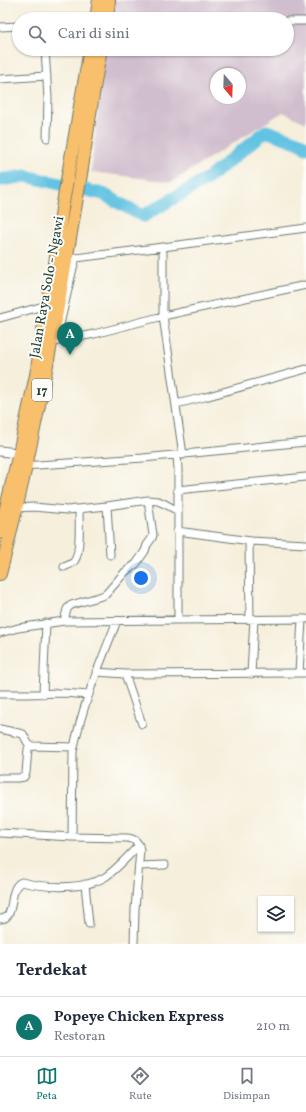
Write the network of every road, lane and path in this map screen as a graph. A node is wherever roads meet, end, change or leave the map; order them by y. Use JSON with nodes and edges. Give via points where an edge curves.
{"nodes":[{"id":1,"x":99,"y":0,"type":"edge"},
{"id":2,"x":109,"y":0,"type":"edge"},
{"id":3,"x":97,"y":12,"type":"edge"},
{"id":4,"x":108,"y":12,"type":"edge"},
{"id":5,"x":294,"y":21,"type":"edge"},
{"id":6,"x":306,"y":21,"type":"edge"},
{"id":7,"x":12,"y":27,"type":"edge"},
{"id":8,"x":0,"y":28,"type":"edge"},
{"id":9,"x":46,"y":56,"type":"edge"},
{"id":10,"x":89,"y":56,"type":"edge"},
{"id":11,"x":100,"y":56,"type":"edge"},
{"id":12,"x":47,"y":76,"type":"junction"},
{"id":13,"x":0,"y":79,"type":"edge"},
{"id":14,"x":47,"y":138,"type":"dead end"},
{"id":15,"x":69,"y":203,"type":"junction"},
{"id":16,"x":306,"y":228,"type":"edge"},
{"id":17,"x":163,"y":247,"type":"junction"},
{"id":18,"x":306,"y":285,"type":"edge"},
{"id":19,"x":47,"y":305,"type":"junction"},
{"id":20,"x":163,"y":316,"type":"junction"},
{"id":21,"x":0,"y":318,"type":"edge"},
{"id":22,"x":54,"y":341,"type":"junction"},
{"id":23,"x":306,"y":369,"type":"edge"},
{"id":24,"x":176,"y":404,"type":"junction"},
{"id":25,"x":306,"y":442,"type":"edge"},
{"id":26,"x":0,"y":451,"type":"edge"},
{"id":27,"x":24,"y":454,"type":"junction"},
{"id":28,"x":180,"y":455,"type":"junction"},
{"id":29,"x":21,"y":467,"type":"junction"},
{"id":30,"x":306,"y":477,"type":"edge"},
{"id":31,"x":178,"y":490,"type":"junction"},
{"id":32,"x":148,"y":500,"type":"junction"},
{"id":33,"x":107,"y":506,"type":"junction"},
{"id":34,"x":8,"y":508,"type":"edge"},
{"id":35,"x":79,"y":508,"type":"junction"},
{"id":36,"x":178,"y":511,"type":"junction"},
{"id":37,"x":177,"y":531,"type":"junction"},
{"id":38,"x":0,"y":533,"type":"edge"},
{"id":39,"x":249,"y":541,"type":"junction"},
{"id":40,"x":306,"y":544,"type":"edge"},
{"id":41,"x":110,"y":555,"type":"dead end"},
{"id":42,"x":64,"y":567,"type":"dead end"},
{"id":43,"x":0,"y":574,"type":"edge"},
{"id":44,"x":178,"y":619,"type":"junction"},
{"id":45,"x":252,"y":619,"type":"junction"},
{"id":46,"x":304,"y":619,"type":"edge"},
{"id":47,"x":64,"y":621,"type":"junction"},
{"id":48,"x":117,"y":621,"type":"junction"},
{"id":49,"x":46,"y":623,"type":"junction"},
{"id":50,"x":0,"y":633,"type":"edge"},
{"id":51,"x":96,"y":672,"type":"junction"},
{"id":52,"x":303,"y":673,"type":"edge"},
{"id":53,"x":125,"y":674,"type":"junction"},
{"id":54,"x":251,"y":674,"type":"junction"},
{"id":55,"x":0,"y":694,"type":"edge"},
{"id":56,"x":43,"y":694,"type":"junction"},
{"id":57,"x":88,"y":695,"type":"junction"},
{"id":58,"x":142,"y":724,"type":"dead end"},
{"id":59,"x":0,"y":730,"type":"edge"},
{"id":60,"x":30,"y":747,"type":"junction"},
{"id":61,"x":74,"y":747,"type":"junction"},
{"id":62,"x":0,"y":778,"type":"edge"},
{"id":63,"x":0,"y":833,"type":"edge"},
{"id":64,"x":72,"y":837,"type":"junction"},
{"id":65,"x":139,"y":845,"type":"junction"},
{"id":66,"x":165,"y":865,"type":"dead end"},
{"id":67,"x":139,"y":866,"type":"junction"},
{"id":68,"x":85,"y":884,"type":"junction"},
{"id":69,"x":0,"y":919,"type":"edge"},
{"id":70,"x":89,"y":924,"type":"dead end"},
{"id":71,"x":134,"y":944,"type":"edge"}],
"edges":[{"from":1,"to":3,"type":"highway"},
{"from":2,"to":4,"type":"highway"},
{"from":5,"to":6,"type":"street"},
{"from":7,"to":8,"type":"street"},
{"from":9,"to":12,"type":"street"},
{"from":10,"to":15,"type":"highway","name":"Jalan Raya Solo - Ngawi","number":"17","via":[[70,164]]},
{"from":11,"to":15,"type":"highway","name":"Jalan Raya Solo - Ngawi","number":"17","via":[[82,168]]},
{"from":12,"to":13,"type":"street"},
{"from":12,"to":14,"type":"street"},
{"from":15,"to":19,"type":"highway","name":"Jalan Raya Solo - Ngawi","number":"17"},
{"from":15,"to":22,"type":"highway","name":"Jalan Raya Solo - Ngawi","number":"17"},
{"from":16,"to":17,"type":"street"},
{"from":17,"to":20,"type":"street"},
{"from":17,"to":22,"type":"street","via":[[76,258],[59,333]]},
{"from":18,"to":20,"type":"street"},
{"from":19,"to":21,"type":"street"},
{"from":19,"to":27,"type":"highway","name":"Jalan Raya Solo - Ngawi","number":"17"},
{"from":20,"to":22,"type":"street","via":[[94,334]]},
{"from":20,"to":24,"type":"street"},
{"from":22,"to":27,"type":"highway","name":"Jalan Raya Solo - Ngawi","number":"17","via":[[40,403]]},
{"from":23,"to":24,"type":"street","via":[[206,398]]},
{"from":24,"to":28,"type":"street"},
{"from":25,"to":28,"type":"street"},
{"from":26,"to":27,"type":"street"},
{"from":27,"to":29,"type":"highway","name":"Jalan Raya Solo - Ngawi","number":"17"},
{"from":28,"to":29,"type":"street"},
{"from":28,"to":31,"type":"street"},
{"from":29,"to":34,"type":"highway","name":"Jalan Raya Solo - Ngawi","number":"17"},
{"from":30,"to":31,"type":"street"},
{"from":31,"to":36,"type":"street"},
{"from":32,"to":33,"type":"street"},
{"from":32,"to":36,"type":"street","via":[[158,501]]},
{"from":32,"to":47,"type":"street","via":[[153,535],[140,559],[106,594],[71,605],[67,609]]},
{"from":33,"to":35,"type":"street"},
{"from":33,"to":41,"type":"street"},
{"from":34,"to":35,"type":"street"},
{"from":34,"to":38,"type":"highway","name":"Jalan Raya Solo - Ngawi","number":"17"},
{"from":34,"to":43,"type":"highway","name":"Jalan Raya Solo - Ngawi","number":"17"},
{"from":35,"to":42,"type":"street","via":[[78,552],[75,560]]},
{"from":36,"to":37,"type":"street"},
{"from":37,"to":39,"type":"street"},
{"from":37,"to":44,"type":"street"},
{"from":39,"to":40,"type":"street"},
{"from":39,"to":45,"type":"street"},
{"from":44,"to":45,"type":"street"},
{"from":44,"to":48,"type":"street"},
{"from":45,"to":46,"type":"street"},
{"from":45,"to":54,"type":"street"},
{"from":46,"to":52,"type":"street"},
{"from":47,"to":48,"type":"street"},
{"from":47,"to":49,"type":"street"},
{"from":48,"to":51,"type":"street"},
{"from":49,"to":50,"type":"street"},
{"from":49,"to":56,"type":"street"},
{"from":51,"to":53,"type":"street"},
{"from":51,"to":57,"type":"street"},
{"from":52,"to":54,"type":"street"},
{"from":53,"to":54,"type":"street"},
{"from":53,"to":58,"type":"street"},
{"from":55,"to":56,"type":"street"},
{"from":56,"to":57,"type":"street"},
{"from":57,"to":61,"type":"street"},
{"from":59,"to":60,"type":"street","via":[[23,734]]},
{"from":60,"to":61,"type":"street"},
{"from":60,"to":62,"type":"street","via":[[24,777]]},
{"from":61,"to":64,"type":"street"},
{"from":63,"to":64,"type":"street"},
{"from":64,"to":65,"type":"street","via":[[127,838],[137,841]]},
{"from":65,"to":67,"type":"street"},
{"from":65,"to":68,"type":"street","via":[[106,876]]},
{"from":66,"to":67,"type":"street"},
{"from":67,"to":71,"type":"street"},
{"from":68,"to":69,"type":"street","via":[[52,887],[19,883],[14,890],[11,908],[6,918]]},
{"from":68,"to":70,"type":"street"}]}
